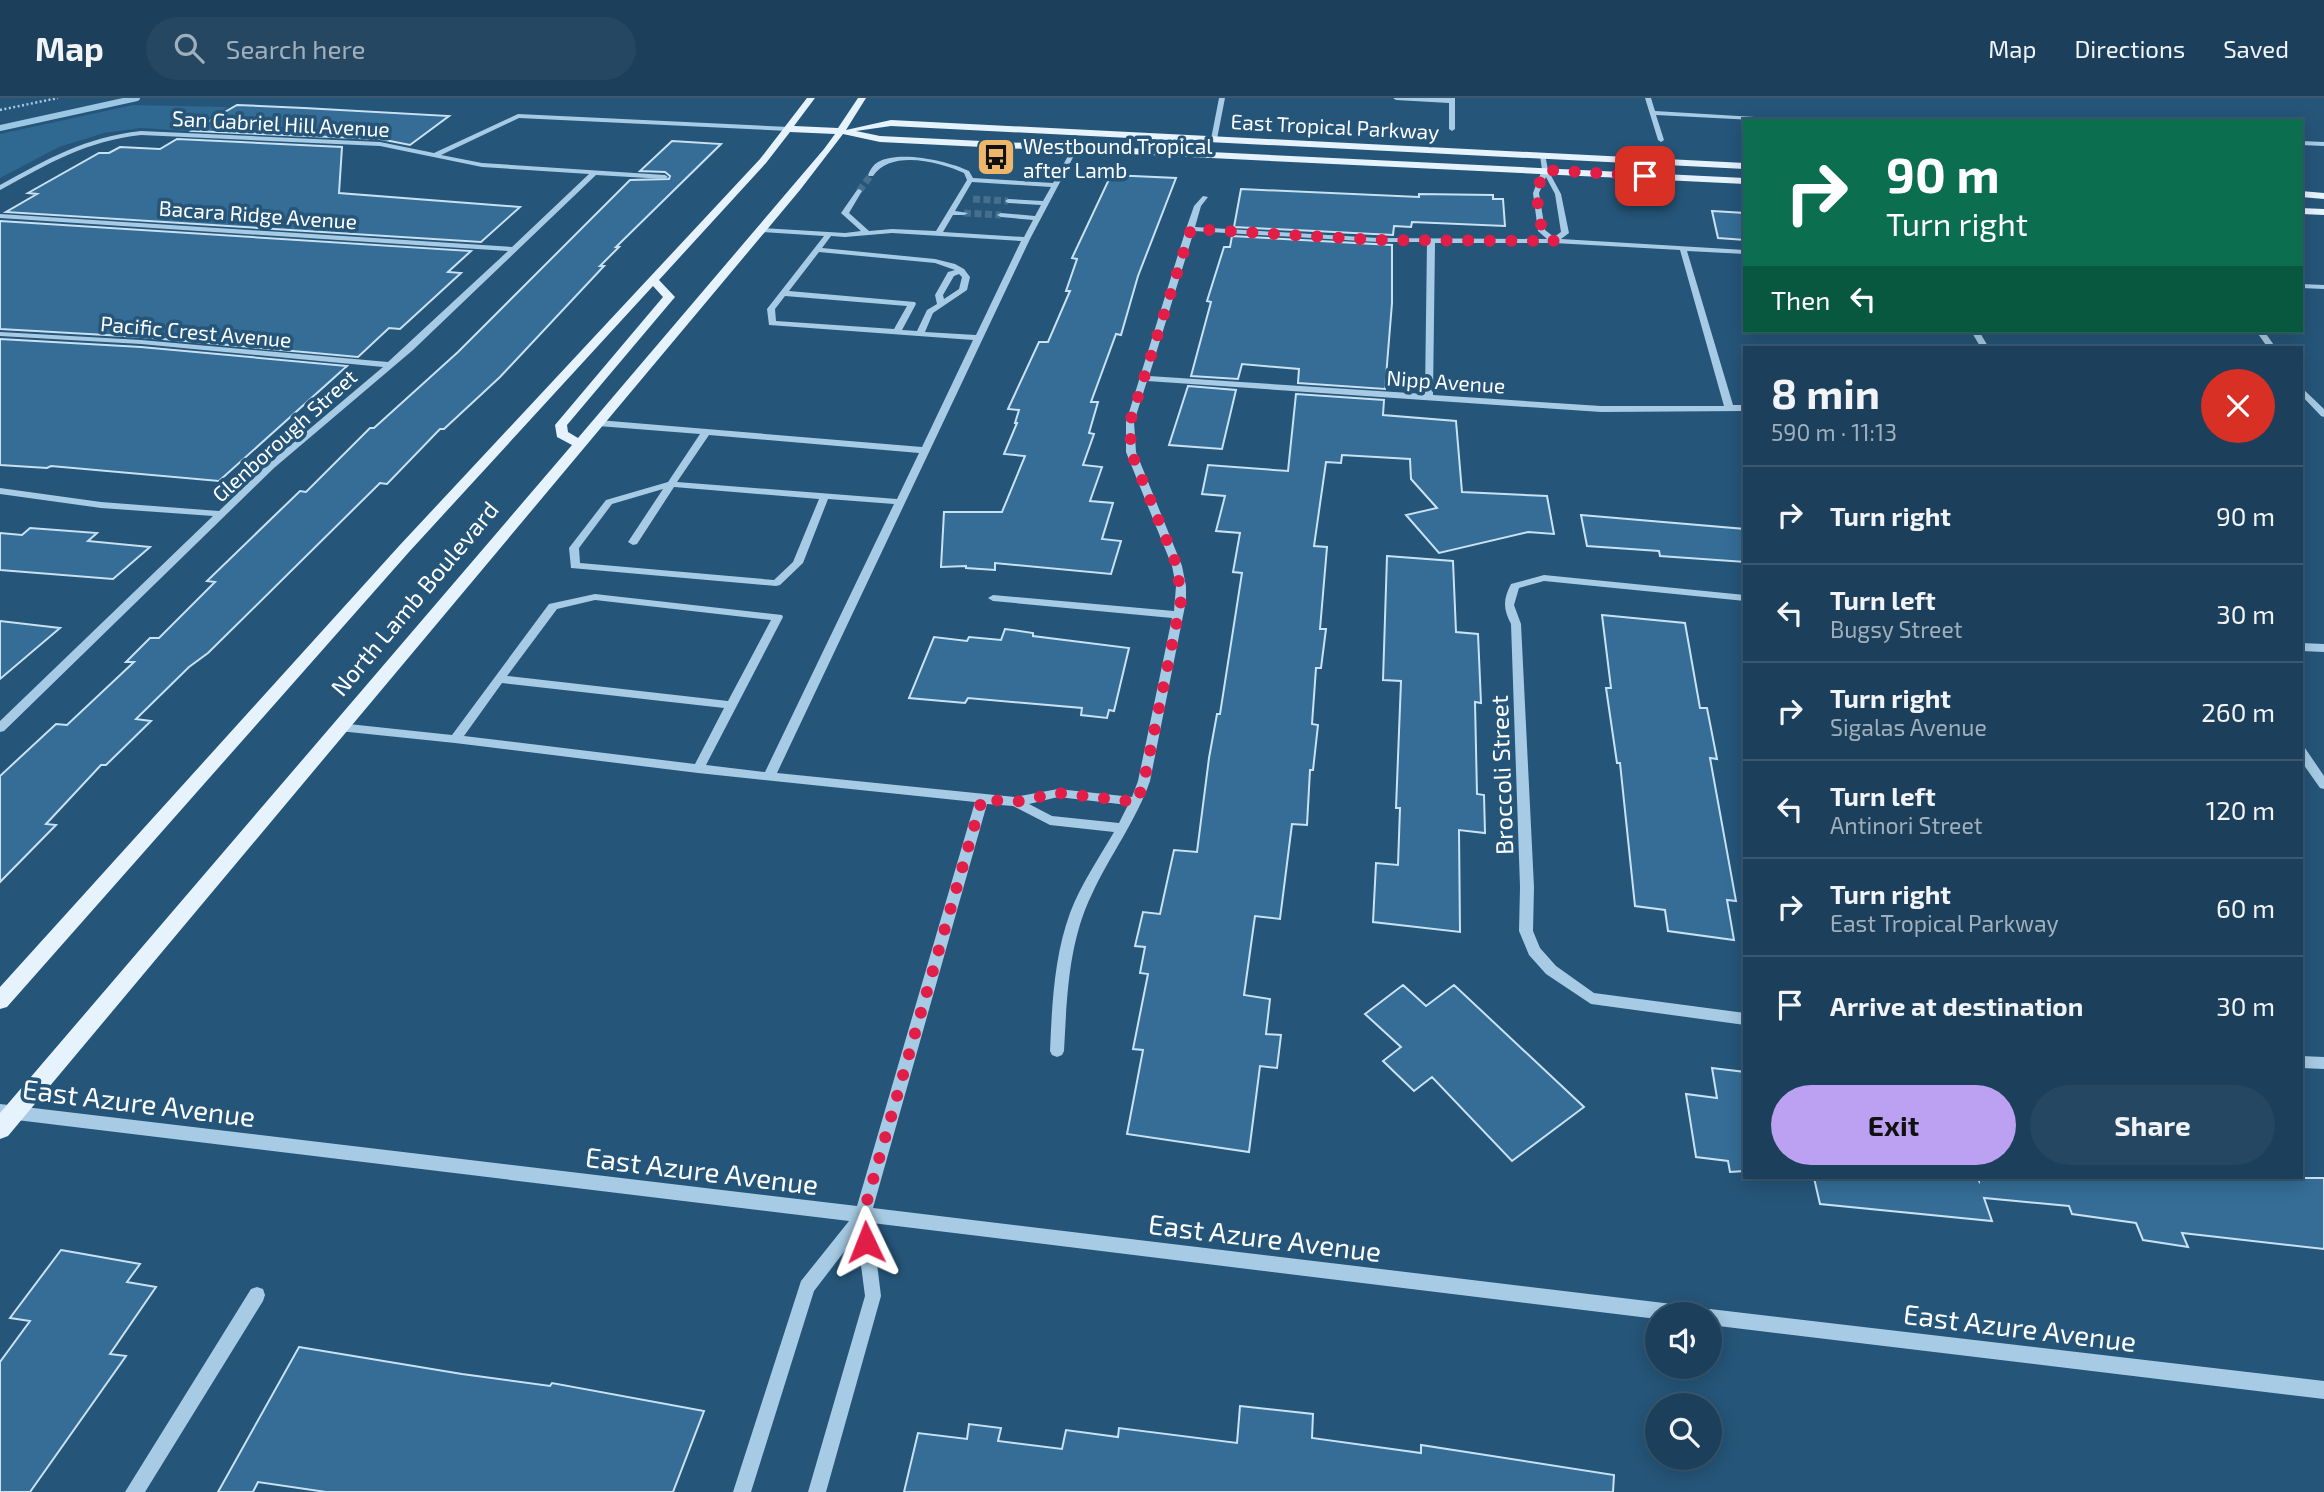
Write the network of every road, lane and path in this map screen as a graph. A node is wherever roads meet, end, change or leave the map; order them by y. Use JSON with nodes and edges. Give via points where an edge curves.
{"nodes":[{"id":1,"x":58,"y":98,"type":"edge"},
{"id":2,"x":811,"y":98,"type":"edge"},
{"id":3,"x":862,"y":98,"type":"edge"},
{"id":4,"x":1222,"y":98,"type":"edge"},
{"id":5,"x":1396,"y":98,"type":"edge"},
{"id":6,"x":1648,"y":98,"type":"edge"},
{"id":7,"x":1452,"y":99,"type":"edge"},
{"id":8,"x":0,"y":110,"type":"edge"},
{"id":9,"x":1653,"y":113,"type":"junction"},
{"id":10,"x":1775,"y":119,"type":"edge"},
{"id":11,"x":789,"y":129,"type":"junction"},
{"id":12,"x":1452,"y":129,"type":"dead end"},
{"id":13,"x":840,"y":131,"type":"junction"},
{"id":14,"x":1214,"y":139,"type":"junction"},
{"id":15,"x":1661,"y":140,"type":"dead end"},
{"id":16,"x":2303,"y":143,"type":"edge"},
{"id":17,"x":2324,"y":144,"type":"edge"},
{"id":18,"x":1075,"y":148,"type":"junction"},
{"id":19,"x":435,"y":155,"type":"junction"},
{"id":20,"x":1543,"y":155,"type":"junction"},
{"id":21,"x":1743,"y":166,"type":"edge"},
{"id":22,"x":1545,"y":170,"type":"junction"},
{"id":23,"x":595,"y":172,"type":"junction"},
{"id":24,"x":871,"y":175,"type":"tunnel mouth"},
{"id":25,"x":665,"y":177,"type":"dead end"},
{"id":26,"x":970,"y":180,"type":"junction"},
{"id":27,"x":1743,"y":181,"type":"edge"},
{"id":28,"x":1055,"y":185,"type":"junction"},
{"id":29,"x":0,"y":187,"type":"edge"},
{"id":30,"x":859,"y":191,"type":"tunnel mouth"},
{"id":31,"x":2303,"y":194,"type":"edge"},
{"id":32,"x":2324,"y":195,"type":"edge"},
{"id":33,"x":1205,"y":197,"type":"dead end"},
{"id":34,"x":959,"y":198,"type":"junction"},
{"id":35,"x":973,"y":199,"type":"tunnel mouth"},
{"id":36,"x":1008,"y":201,"type":"tunnel mouth"},
{"id":37,"x":1046,"y":203,"type":"junction"},
{"id":38,"x":2303,"y":211,"type":"edge"},
{"id":39,"x":2324,"y":212,"type":"edge"},
{"id":40,"x":950,"y":213,"type":"junction"},
{"id":41,"x":964,"y":213,"type":"tunnel mouth"},
{"id":42,"x":1001,"y":215,"type":"tunnel mouth"},
{"id":43,"x":0,"y":216,"type":"edge"},
{"id":44,"x":1038,"y":218,"type":"junction"},
{"id":45,"x":1191,"y":229,"type":"junction"},
{"id":46,"x":762,"y":230,"type":"junction"},
{"id":47,"x":867,"y":233,"type":"junction"},
{"id":48,"x":829,"y":234,"type":"junction"},
{"id":49,"x":937,"y":234,"type":"junction"},
{"id":50,"x":1026,"y":239,"type":"junction"},
{"id":51,"x":1431,"y":241,"type":"junction"},
{"id":52,"x":1554,"y":241,"type":"junction"},
{"id":53,"x":1683,"y":248,"type":"junction"},
{"id":54,"x":514,"y":249,"type":"junction"},
{"id":55,"x":818,"y":250,"type":"junction"},
{"id":56,"x":1743,"y":252,"type":"edge"},
{"id":57,"x":961,"y":271,"type":"junction"},
{"id":58,"x":654,"y":281,"type":"junction"},
{"id":59,"x":2303,"y":286,"type":"edge"},
{"id":60,"x":2324,"y":287,"type":"edge"},
{"id":61,"x":783,"y":293,"type":"junction"},
{"id":62,"x":941,"y":303,"type":"junction"},
{"id":63,"x":896,"y":333,"type":"junction"},
{"id":64,"x":0,"y":334,"type":"edge"},
{"id":65,"x":919,"y":335,"type":"junction"},
{"id":66,"x":978,"y":338,"type":"junction"},
{"id":67,"x":390,"y":365,"type":"junction"},
{"id":68,"x":1144,"y":378,"type":"junction"},
{"id":69,"x":2303,"y":392,"type":"edge"},
{"id":70,"x":1429,"y":397,"type":"junction"},
{"id":71,"x":1729,"y":408,"type":"junction"},
{"id":72,"x":1743,"y":408,"type":"edge"},
{"id":73,"x":2324,"y":414,"type":"edge"},
{"id":74,"x":598,"y":423,"type":"junction"},
{"id":75,"x":706,"y":432,"type":"junction"},
{"id":76,"x":580,"y":444,"type":"junction"},
{"id":77,"x":922,"y":450,"type":"junction"},
{"id":78,"x":671,"y":484,"type":"junction"},
{"id":79,"x":0,"y":491,"type":"edge"},
{"id":80,"x":825,"y":496,"type":"junction"},
{"id":81,"x":900,"y":502,"type":"junction"},
{"id":82,"x":220,"y":514,"type":"junction"},
{"id":83,"x":633,"y":542,"type":"dead end"},
{"id":84,"x":993,"y":598,"type":"dead end"},
{"id":85,"x":1743,"y":598,"type":"edge"},
{"id":86,"x":1178,"y":615,"type":"junction"},
{"id":87,"x":2303,"y":647,"type":"edge"},
{"id":88,"x":2324,"y":648,"type":"edge"},
{"id":89,"x":499,"y":679,"type":"junction"},
{"id":90,"x":732,"y":705,"type":"junction"},
{"id":91,"x":339,"y":727,"type":"junction"},
{"id":92,"x":0,"y":728,"type":"edge"},
{"id":93,"x":455,"y":738,"type":"junction"},
{"id":94,"x":2303,"y":754,"type":"edge"},
{"id":95,"x":698,"y":769,"type":"junction"},
{"id":96,"x":769,"y":776,"type":"junction"},
{"id":97,"x":2324,"y":785,"type":"edge"},
{"id":98,"x":982,"y":799,"type":"junction"},
{"id":99,"x":1015,"y":802,"type":"junction"},
{"id":100,"x":1137,"y":802,"type":"junction"},
{"id":101,"x":1121,"y":828,"type":"junction"},
{"id":102,"x":0,"y":1001,"type":"edge"},
{"id":103,"x":1743,"y":1019,"type":"edge"},
{"id":104,"x":1057,"y":1051,"type":"dead end"},
{"id":105,"x":2303,"y":1062,"type":"edge"},
{"id":106,"x":2324,"y":1063,"type":"edge"},
{"id":107,"x":4,"y":1118,"type":"edge"},
{"id":108,"x":863,"y":1215,"type":"junction"},
{"id":109,"x":257,"y":1295,"type":"dead end"},
{"id":110,"x":1645,"y":1309,"type":"edge"},
{"id":111,"x":1722,"y":1318,"type":"edge"},
{"id":112,"x":2324,"y":1390,"type":"edge"},
{"id":113,"x":134,"y":1492,"type":"edge"},
{"id":114,"x":742,"y":1492,"type":"edge"},
{"id":115,"x":817,"y":1492,"type":"edge"}],
"edges":[{"from":1,"to":8,"type":"path"},
{"from":2,"to":11,"type":"main road","name":"North Lamb Boulevard"},
{"from":3,"to":13,"type":"main road","name":"North Lamb Boulevard"},
{"from":4,"to":14,"type":"street"},
{"from":5,"to":7,"type":"street"},
{"from":6,"to":9,"type":"street"},
{"from":7,"to":12,"type":"street"},
{"from":9,"to":10,"type":"street"},
{"from":9,"to":15,"type":"street"},
{"from":11,"to":13,"type":"main road","name":"East Tropical Parkway"},
{"from":11,"to":19,"type":"street","name":"East Tropical Parkway","via":[[518,116]]},
{"from":11,"to":58,"type":"main road","name":"North Lamb Boulevard"},
{"from":13,"to":14,"type":"main road","name":"East Tropical Parkway","via":[[891,123]]},
{"from":13,"to":18,"type":"main road","name":"East Tropical Parkway","via":[[880,139]]},
{"from":13,"to":46,"type":"main road","name":"North Lamb Boulevard"},
{"from":14,"to":20,"type":"main road","name":"East Tropical Parkway"},
{"from":16,"to":17,"type":"street"},
{"from":18,"to":22,"type":"main road","name":"East Tropical Parkway"},
{"from":18,"to":28,"type":"street"},
{"from":19,"to":23,"type":"street","name":"San Gabriel Hill Avenue","via":[[493,167]]},
{"from":19,"to":29,"type":"street","name":"San Gabriel Hill Avenue","via":[[380,144],[141,133],[75,146]]},
{"from":20,"to":21,"type":"main road","name":"East Tropical Parkway"},
{"from":20,"to":22,"type":"street"},
{"from":22,"to":27,"type":"main road","name":"East Tropical Parkway"},
{"from":22,"to":52,"type":"street","via":[[1536,192],[1542,231]]},
{"from":22,"to":52,"type":"street","via":[[1558,194],[1564,233]]},
{"from":23,"to":25,"type":"street","name":"San Gabriel Hill Avenue"},
{"from":23,"to":54,"type":"street","name":"Glenborough Street"},
{"from":24,"to":26,"type":"street","via":[[878,165],[900,160],[954,164],[967,172]]},
{"from":26,"to":28,"type":"street"},
{"from":26,"to":34,"type":"street"},
{"from":28,"to":37,"type":"street"},
{"from":30,"to":47,"type":"street","via":[[845,213]]},
{"from":31,"to":32,"type":"main road"},
{"from":33,"to":45,"type":"street"},
{"from":34,"to":35,"type":"street"},
{"from":34,"to":40,"type":"street"},
{"from":36,"to":37,"type":"street"},
{"from":37,"to":44,"type":"street"},
{"from":38,"to":39,"type":"main road"},
{"from":40,"to":41,"type":"street"},
{"from":40,"to":49,"type":"street"},
{"from":42,"to":44,"type":"street"},
{"from":43,"to":54,"type":"street","name":"Bacara Ridge Avenue"},
{"from":44,"to":50,"type":"street"},
{"from":45,"to":51,"type":"street"},
{"from":45,"to":68,"type":"street"},
{"from":46,"to":48,"type":"street"},
{"from":46,"to":74,"type":"main road","name":"North Lamb Boulevard"},
{"from":47,"to":48,"type":"street"},
{"from":47,"to":49,"type":"street"},
{"from":48,"to":55,"type":"street"},
{"from":49,"to":50,"type":"street"},
{"from":50,"to":66,"type":"street"},
{"from":51,"to":52,"type":"street"},
{"from":51,"to":70,"type":"street"},
{"from":52,"to":53,"type":"street"},
{"from":53,"to":56,"type":"street"},
{"from":53,"to":71,"type":"street"},
{"from":54,"to":67,"type":"street","name":"Glenborough Street"},
{"from":55,"to":57,"type":"street","via":[[935,261]]},
{"from":55,"to":61,"type":"street"},
{"from":57,"to":62,"type":"street","via":[[951,274],[939,295]]},
{"from":57,"to":62,"type":"street","via":[[966,277],[963,290]]},
{"from":58,"to":76,"type":"main road","via":[[669,297],[561,425],[562,434]]},
{"from":58,"to":102,"type":"main road","name":"North Lamb Boulevard","via":[[404,549]]},
{"from":59,"to":60,"type":"street"},
{"from":61,"to":63,"type":"street","via":[[771,309],[772,323]]},
{"from":61,"to":63,"type":"street","via":[[912,303]]},
{"from":62,"to":65,"type":"street","via":[[930,312]]},
{"from":63,"to":65,"type":"street"},
{"from":64,"to":67,"type":"street","name":"Pacific Crest Avenue"},
{"from":65,"to":66,"type":"street"},
{"from":66,"to":77,"type":"street"},
{"from":67,"to":82,"type":"street","name":"Glenborough Street"},
{"from":68,"to":70,"type":"street","name":"Nipp Avenue"},
{"from":68,"to":86,"type":"street","via":[[1129,439],[1177,566],[1181,586]]},
{"from":69,"to":73,"type":"street"},
{"from":70,"to":71,"type":"street","name":"Nipp Avenue","via":[[1640,410]]},
{"from":71,"to":72,"type":"street","name":"Nipp Avenue"},
{"from":74,"to":75,"type":"street"},
{"from":74,"to":76,"type":"main road","name":"North Lamb Boulevard"},
{"from":75,"to":77,"type":"street"},
{"from":75,"to":78,"type":"street"},
{"from":76,"to":91,"type":"main road","name":"North Lamb Boulevard"},
{"from":77,"to":81,"type":"street"},
{"from":78,"to":80,"type":"street"},
{"from":78,"to":80,"type":"street","via":[[609,502],[574,548],[575,566],[776,583],[799,563]]},
{"from":78,"to":83,"type":"street"},
{"from":79,"to":82,"type":"street"},
{"from":80,"to":81,"type":"street"},
{"from":81,"to":96,"type":"street"},
{"from":82,"to":92,"type":"street","name":"Glenborough Street"},
{"from":84,"to":86,"type":"street"},
{"from":85,"to":103,"type":"street","name":"Broccoli Street","via":[[1544,578],[1515,586],[1508,609],[1516,624],[1526,930],[1534,951],[1551,970],[1591,998]]},
{"from":86,"to":100,"type":"street"},
{"from":87,"to":88,"type":"street"},
{"from":89,"to":90,"type":"street"},
{"from":89,"to":90,"type":"street","via":[[553,606],[595,597],[778,617]]},
{"from":89,"to":93,"type":"street"},
{"from":90,"to":95,"type":"street"},
{"from":91,"to":93,"type":"street"},
{"from":91,"to":107,"type":"main road","name":"North Lamb Boulevard"},
{"from":93,"to":95,"type":"street"},
{"from":94,"to":97,"type":"street"},
{"from":95,"to":96,"type":"street"},
{"from":96,"to":98,"type":"street"},
{"from":98,"to":99,"type":"street"},
{"from":98,"to":108,"type":"street"},
{"from":99,"to":100,"type":"street","via":[[1058,793]]},
{"from":99,"to":101,"type":"street","via":[[1050,820]]},
{"from":100,"to":101,"type":"street"},
{"from":101,"to":104,"type":"street","via":[[1073,924],[1063,967]]},
{"from":105,"to":106,"type":"street"},
{"from":107,"to":108,"type":"street","name":"East Azure Avenue"},
{"from":108,"to":110,"type":"street","name":"East Azure Avenue"},
{"from":108,"to":114,"type":"street","via":[[807,1287]]},
{"from":108,"to":115,"type":"street","via":[[873,1296]]},
{"from":109,"to":113,"type":"street"},
{"from":111,"to":112,"type":"street","name":"East Azure Avenue"}]}
